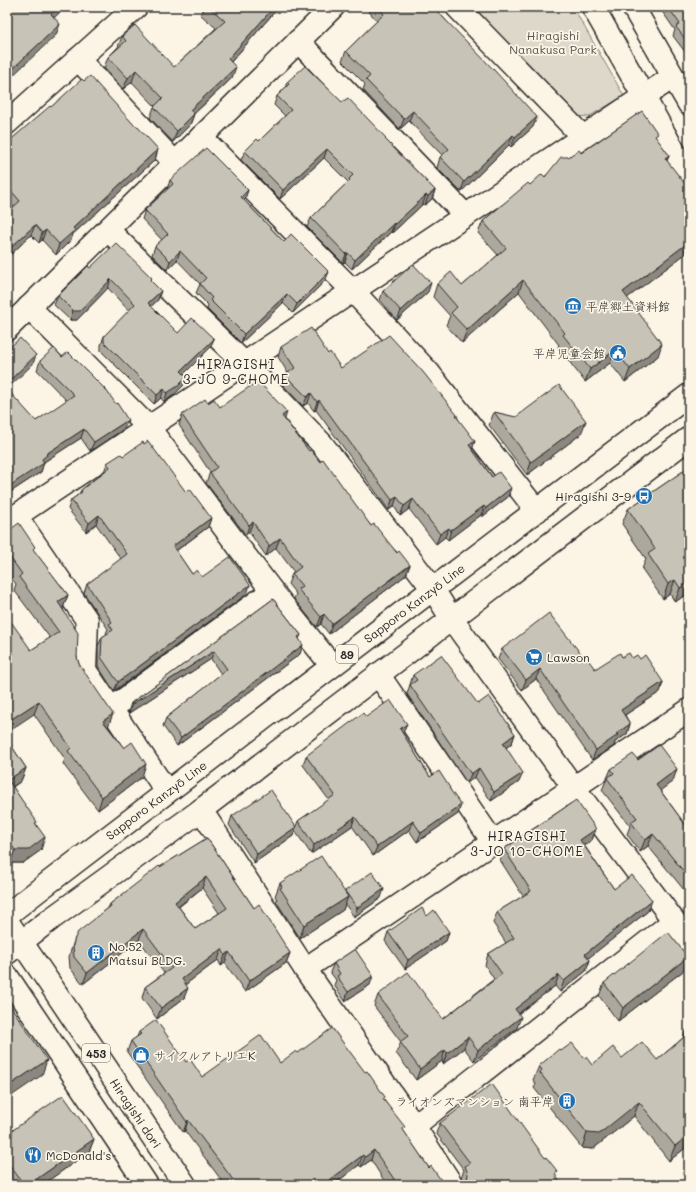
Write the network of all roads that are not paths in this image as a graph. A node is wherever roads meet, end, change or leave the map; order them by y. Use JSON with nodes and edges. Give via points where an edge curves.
{"nodes":[{"id":1,"x":136,"y":7,"type":"edge"},
{"id":2,"x":333,"y":7,"type":"edge"},
{"id":3,"x":457,"y":7,"type":"edge"},
{"id":4,"x":593,"y":7,"type":"edge"},
{"id":5,"x":636,"y":8,"type":"edge"},
{"id":6,"x":298,"y":41,"type":"junction"},
{"id":7,"x":78,"y":59,"type":"junction"},
{"id":8,"x":673,"y":77,"type":"junction"},
{"id":9,"x":644,"y":97,"type":"junction"},
{"id":10,"x":689,"y":104,"type":"edge"},
{"id":11,"x":7,"y":123,"type":"edge"},
{"id":12,"x":201,"y":137,"type":"junction"},
{"id":13,"x":583,"y":137,"type":"junction"},
{"id":14,"x":175,"y":163,"type":"junction"},
{"id":15,"x":689,"y":178,"type":"edge"},
{"id":16,"x":465,"y":215,"type":"junction"},
{"id":17,"x":108,"y":230,"type":"junction"},
{"id":18,"x":353,"y":291,"type":"junction"},
{"id":19,"x":29,"y":307,"type":"junction"},
{"id":20,"x":7,"y":329,"type":"edge"},
{"id":21,"x":244,"y":364,"type":"junction"},
{"id":22,"x":689,"y":395,"type":"edge"},
{"id":23,"x":149,"y":428,"type":"junction"},
{"id":24,"x":689,"y":438,"type":"edge"},
{"id":25,"x":536,"y":511,"type":"junction"},
{"id":26,"x":12,"y":519,"type":"edge"},
{"id":27,"x":433,"y":589,"type":"junction"},
{"id":28,"x":272,"y":591,"type":"junction"},
{"id":29,"x":451,"y":618,"type":"junction"},
{"id":30,"x":332,"y":666,"type":"junction"},
{"id":31,"x":378,"y":674,"type":"junction"},
{"id":32,"x":111,"y":709,"type":"junction"},
{"id":33,"x":689,"y":710,"type":"edge"},
{"id":34,"x":574,"y":788,"type":"junction"},
{"id":35,"x":167,"y":792,"type":"junction"},
{"id":36,"x":201,"y":810,"type":"junction"},
{"id":37,"x":493,"y":842,"type":"junction"},
{"id":38,"x":7,"y":915,"type":"edge"},
{"id":39,"x":7,"y":921,"type":"edge"},
{"id":40,"x":674,"y":921,"type":"junction"},
{"id":41,"x":689,"y":941,"type":"edge"},
{"id":42,"x":14,"y":948,"type":"edge"},
{"id":43,"x":305,"y":969,"type":"junction"},
{"id":44,"x":7,"y":976,"type":"edge"},
{"id":45,"x":414,"y":1126,"type":"junction"},
{"id":46,"x":147,"y":1185,"type":"edge"},
{"id":47,"x":185,"y":1185,"type":"edge"},
{"id":48,"x":452,"y":1185,"type":"edge"}],
"edges":[{"from":1,"to":7,"type":"main road"},
{"from":2,"to":6,"type":"main road"},
{"from":3,"to":13,"type":"main road"},
{"from":4,"to":9,"type":"main road"},
{"from":5,"to":8,"type":"main road"},
{"from":6,"to":12,"type":"main road"},
{"from":6,"to":16,"type":"main road"},
{"from":7,"to":11,"type":"main road"},
{"from":7,"to":14,"type":"main road"},
{"from":8,"to":9,"type":"main road"},
{"from":8,"to":10,"type":"main road"},
{"from":9,"to":13,"type":"main road"},
{"from":9,"to":15,"type":"main road"},
{"from":12,"to":14,"type":"main road"},
{"from":12,"to":18,"type":"main road"},
{"from":13,"to":16,"type":"main road"},
{"from":14,"to":17,"type":"main road"},
{"from":16,"to":18,"type":"main road"},
{"from":17,"to":19,"type":"main road"},
{"from":17,"to":21,"type":"main road"},
{"from":18,"to":21,"type":"main road"},
{"from":18,"to":25,"type":"main road","via":[[428,373]]},
{"from":19,"to":20,"type":"main road"},
{"from":19,"to":23,"type":"main road"},
{"from":21,"to":23,"type":"main road"},
{"from":21,"to":27,"type":"main road","via":[[322,444]]},
{"from":22,"to":25,"type":"main road","name":"Sapporo Kanzyō Line","number":"89"},
{"from":23,"to":26,"type":"main road"},
{"from":23,"to":28,"type":"main road"},
{"from":24,"to":29,"type":"main road"},
{"from":25,"to":27,"type":"main road","name":"Sapporo Kanzyō Line","number":"89"},
{"from":26,"to":32,"type":"main road","via":[[88,620],[84,670]]},
{"from":27,"to":29,"type":"main road"},
{"from":27,"to":30,"type":"main road","name":"Sapporo Kanzyō Line","number":"89"},
{"from":28,"to":30,"type":"main road"},
{"from":28,"to":32,"type":"main road"},
{"from":29,"to":31,"type":"main road"},
{"from":29,"to":34,"type":"main road"},
{"from":30,"to":35,"type":"main road","name":"Sapporo Kanzyō Line","number":"89"},
{"from":31,"to":36,"type":"main road"},
{"from":31,"to":37,"type":"main road"},
{"from":32,"to":35,"type":"main road"},
{"from":33,"to":34,"type":"main road"},
{"from":34,"to":37,"type":"main road"},
{"from":34,"to":40,"type":"main road"},
{"from":35,"to":38,"type":"main road","name":"Sapporo Kanzyō Line","number":"89"},
{"from":36,"to":42,"type":"main road"},
{"from":36,"to":43,"type":"main road"},
{"from":37,"to":43,"type":"main road"},
{"from":39,"to":42,"type":"main road","name":"Hiragishi dori","number":"453"},
{"from":40,"to":41,"type":"main road"},
{"from":40,"to":45,"type":"main road"},
{"from":42,"to":47,"type":"main road","name":"Hiragishi dori","number":"453"},
{"from":43,"to":45,"type":"main road"},
{"from":44,"to":46,"type":"main road","number":"453"},
{"from":45,"to":48,"type":"main road"}]}
